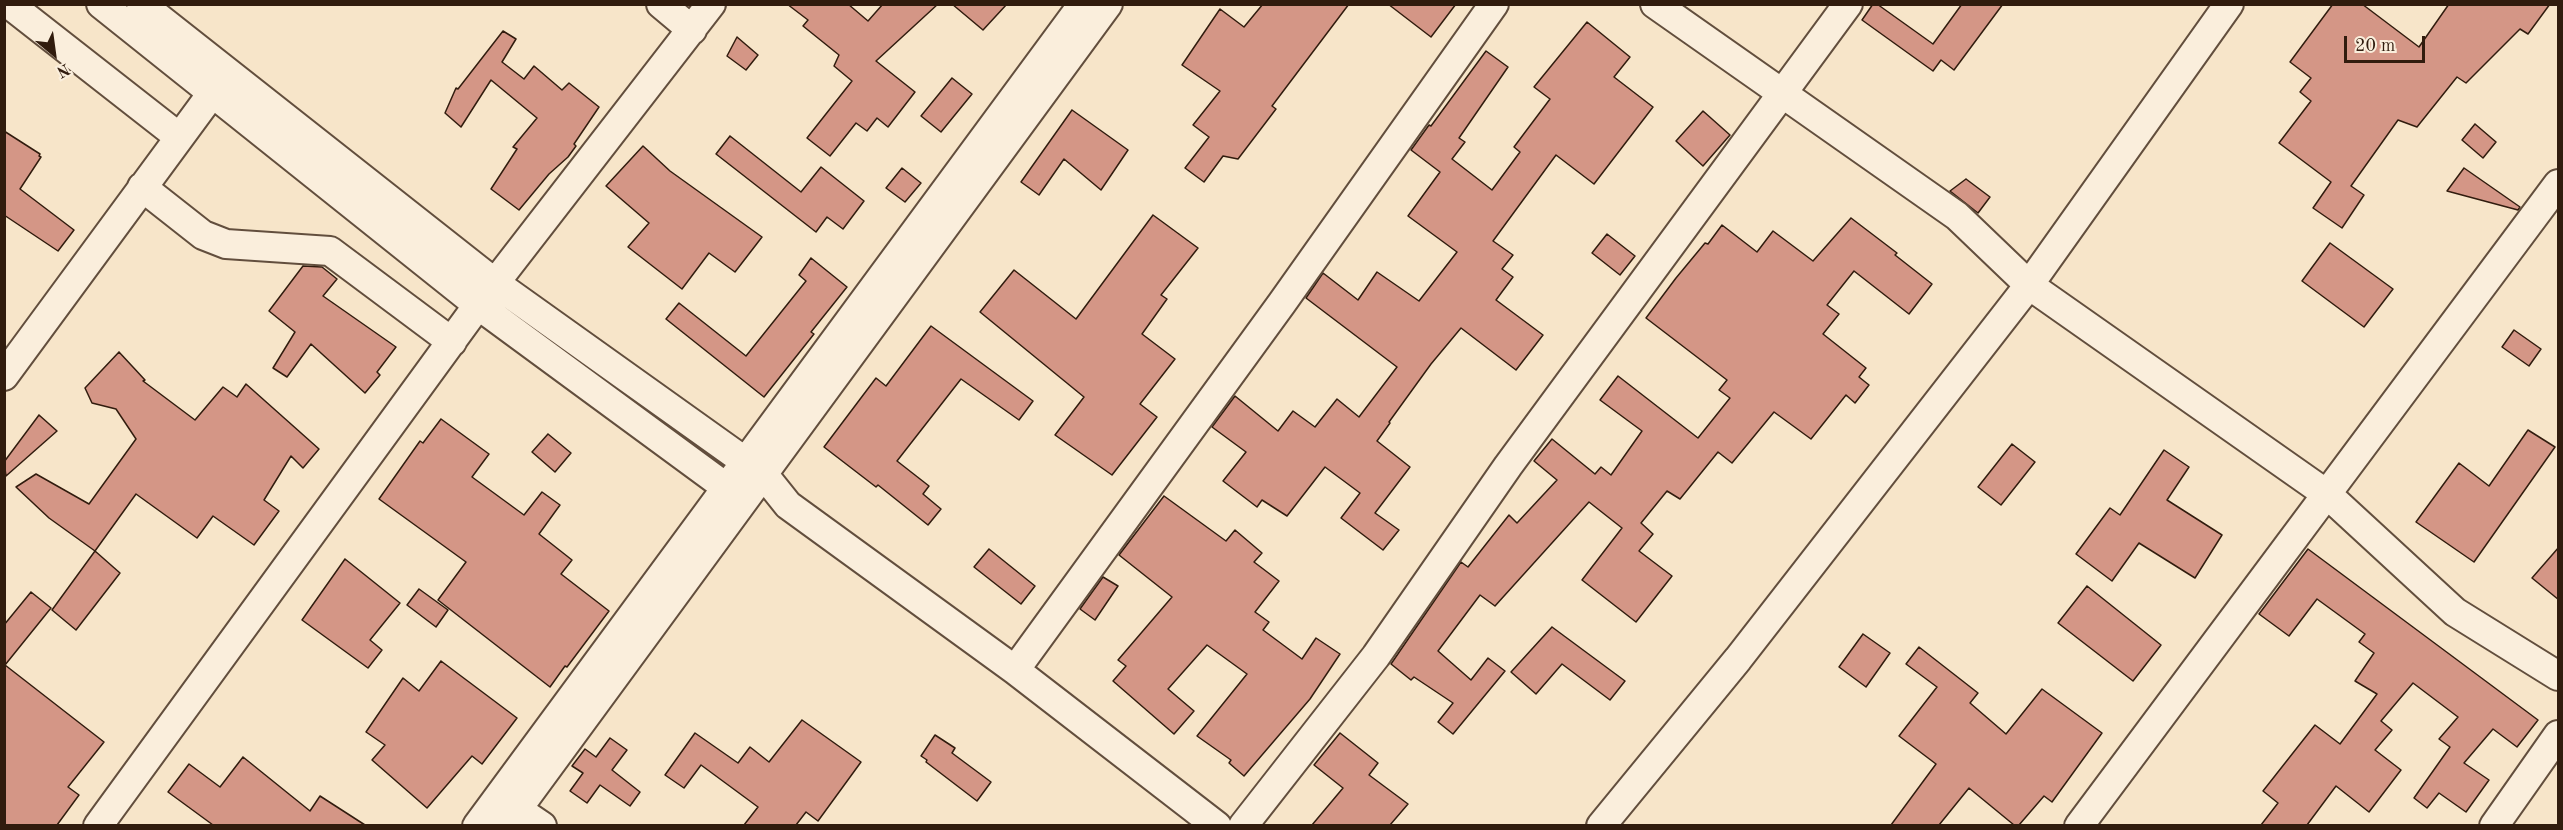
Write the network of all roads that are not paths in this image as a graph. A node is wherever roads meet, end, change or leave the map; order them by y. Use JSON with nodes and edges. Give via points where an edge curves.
{"nodes":[{"id":1,"x":9,"y":4,"type":"edge"},
{"id":2,"x":101,"y":4,"type":"edge"},
{"id":3,"x":141,"y":4,"type":"edge"},
{"id":4,"x":661,"y":4,"type":"edge"},
{"id":5,"x":711,"y":4,"type":"edge"},
{"id":6,"x":1083,"y":4,"type":"edge"},
{"id":7,"x":1108,"y":4,"type":"edge"},
{"id":8,"x":1494,"y":4,"type":"edge"},
{"id":9,"x":1655,"y":4,"type":"edge"},
{"id":10,"x":1848,"y":4,"type":"edge"},
{"id":11,"x":2229,"y":4,"type":"edge"},
{"id":12,"x":692,"y":30,"type":"junction"},
{"id":13,"x":213,"y":92,"type":"junction"},
{"id":14,"x":1783,"y":93,"type":"junction"},
{"id":15,"x":178,"y":137,"type":"junction"},
{"id":16,"x":2559,"y":184,"type":"edge"},
{"id":17,"x":142,"y":187,"type":"junction"},
{"id":18,"x":2029,"y":285,"type":"junction"},
{"id":19,"x":487,"y":294,"type":"junction"},
{"id":20,"x":452,"y":342,"type":"junction"},
{"id":21,"x":6,"y":371,"type":"edge"},
{"id":22,"x":755,"y":469,"type":"junction"},
{"id":23,"x":736,"y":495,"type":"junction"},
{"id":24,"x":2328,"y":495,"type":"junction"},
{"id":25,"x":788,"y":505,"type":"junction"},
{"id":26,"x":1015,"y":670,"type":"junction"},
{"id":27,"x":2559,"y":676,"type":"edge"},
{"id":28,"x":2559,"y":735,"type":"edge"},
{"id":29,"x":511,"y":817,"type":"edge"},
{"id":30,"x":98,"y":825,"type":"edge"},
{"id":31,"x":477,"y":825,"type":"edge"},
{"id":32,"x":542,"y":825,"type":"edge"},
{"id":33,"x":1217,"y":825,"type":"edge"},
{"id":34,"x":1242,"y":825,"type":"edge"},
{"id":35,"x":1601,"y":825,"type":"edge"},
{"id":36,"x":2079,"y":825,"type":"edge"},
{"id":37,"x":2494,"y":825,"type":"edge"}],
"edges":[{"from":1,"to":15,"type":"street"},
{"from":2,"to":13,"type":"street"},
{"from":3,"to":19,"type":"street"},
{"from":4,"to":12,"type":"street"},
{"from":5,"to":12,"type":"street"},
{"from":6,"to":22,"type":"street"},
{"from":7,"to":22,"type":"street"},
{"from":8,"to":26,"type":"street"},
{"from":9,"to":14,"type":"street"},
{"from":10,"to":14,"type":"street"},
{"from":11,"to":18,"type":"street"},
{"from":12,"to":19,"type":"street"},
{"from":13,"to":15,"type":"street"},
{"from":13,"to":19,"type":"street"},
{"from":14,"to":18,"type":"street","via":[[1957,216]]},
{"from":14,"to":34,"type":"street","via":[[1508,466],[1376,656]]},
{"from":15,"to":17,"type":"street"},
{"from":16,"to":24,"type":"street"},
{"from":17,"to":20,"type":"street","via":[[203,235],[226,244],[330,251]]},
{"from":17,"to":21,"type":"street"},
{"from":18,"to":24,"type":"street"},
{"from":18,"to":35,"type":"street","via":[[1738,659]]},
{"from":19,"to":20,"type":"street"},
{"from":19,"to":22,"type":"street"},
{"from":19,"to":23,"type":"street"},
{"from":20,"to":30,"type":"street"},
{"from":22,"to":23,"type":"street"},
{"from":22,"to":25,"type":"street"},
{"from":23,"to":25,"type":"street"},
{"from":23,"to":29,"type":"street"},
{"from":23,"to":31,"type":"street"},
{"from":24,"to":27,"type":"street","via":[[2456,612]]},
{"from":24,"to":36,"type":"street"},
{"from":25,"to":26,"type":"street"},
{"from":26,"to":33,"type":"street"},
{"from":28,"to":37,"type":"street"},
{"from":29,"to":32,"type":"street"}]}
